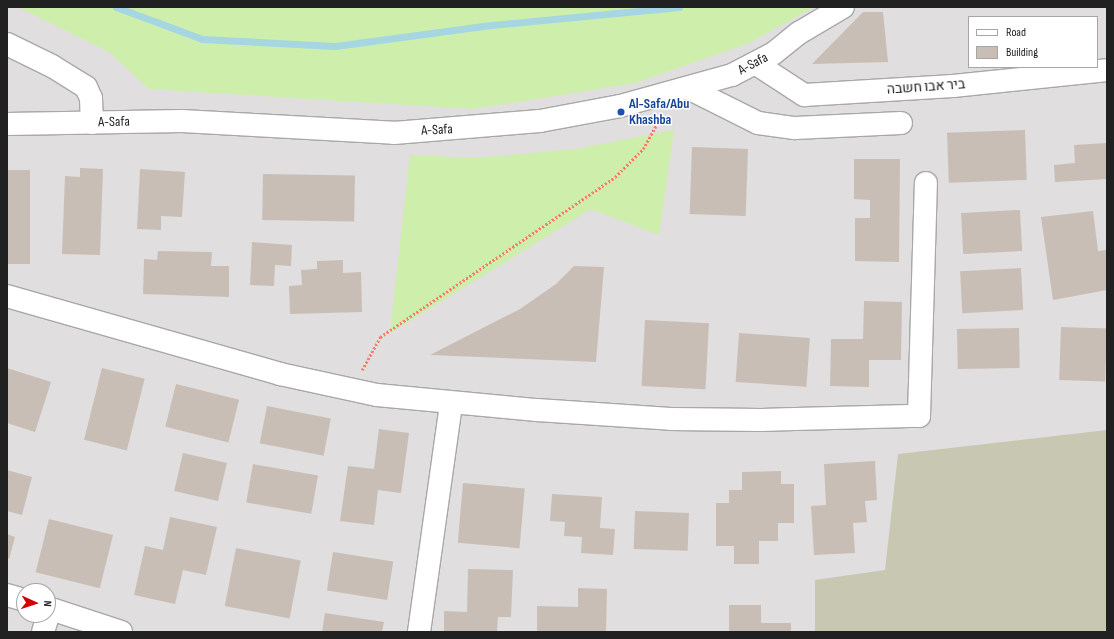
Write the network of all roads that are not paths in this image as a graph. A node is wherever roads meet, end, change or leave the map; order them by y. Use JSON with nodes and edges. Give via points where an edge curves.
{"nodes":[{"id":1,"x":843,"y":7,"type":"edge"},
{"id":2,"x":7,"y":44,"type":"edge"},
{"id":3,"x":755,"y":63,"type":"junction"},
{"id":4,"x":1107,"y":70,"type":"edge"},
{"id":5,"x":681,"y":91,"type":"junction"},
{"id":6,"x":92,"y":123,"type":"junction"},
{"id":7,"x":901,"y":123,"type":"dead end"},
{"id":8,"x":7,"y":124,"type":"edge"},
{"id":9,"x":926,"y":183,"type":"dead end"},
{"id":10,"x":7,"y":296,"type":"edge"},
{"id":11,"x":452,"y":403,"type":"junction"},
{"id":12,"x":55,"y":623,"type":"edge"},
{"id":13,"x":121,"y":632,"type":"edge"},
{"id":14,"x":419,"y":632,"type":"edge"}],
"edges":[{"from":1,"to":3,"type":"street","name":"A-Safa"},
{"from":2,"to":6,"type":"street","via":[[52,66],[86,87],[91,98]]},
{"from":3,"to":4,"type":"street","name":"ביר אבו חשבה","via":[[804,95],[953,86]]},
{"from":3,"to":5,"type":"street","name":"A-Safa","via":[[732,75]]},
{"from":5,"to":6,"type":"street","name":"A-Safa","via":[[540,121],[440,130],[394,132],[182,121]]},
{"from":5,"to":7,"type":"street","via":[[758,122],[795,128]]},
{"from":6,"to":8,"type":"street","name":"A-Safa"},
{"from":9,"to":11,"type":"street","via":[[919,416],[761,420],[671,419]]},
{"from":10,"to":11,"type":"street","via":[[280,374],[355,390]]},
{"from":11,"to":14,"type":"street"},
{"from":12,"to":13,"type":"street"}]}
